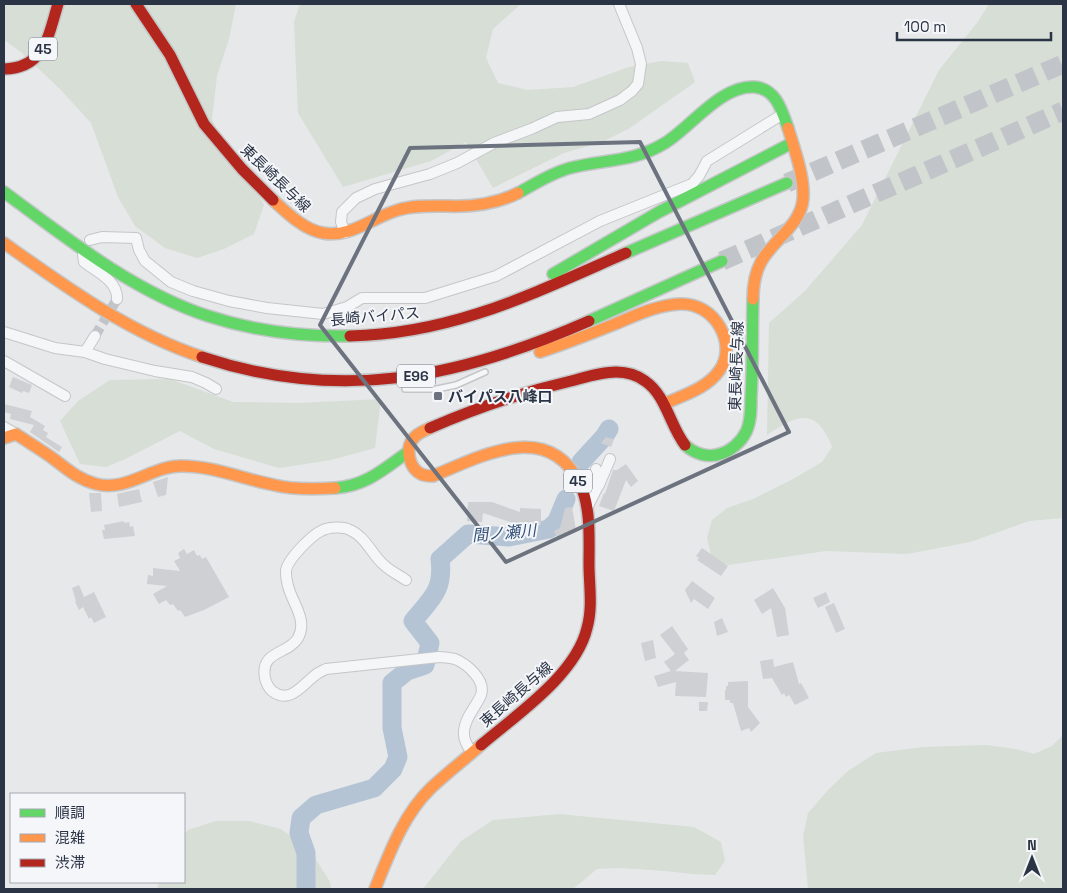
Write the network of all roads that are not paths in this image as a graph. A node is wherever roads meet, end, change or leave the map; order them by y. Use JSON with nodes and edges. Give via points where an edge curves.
{"nodes":[{"id":1,"x":58,"y":4,"type":"edge"},
{"id":2,"x":136,"y":4,"type":"edge"},
{"id":3,"x":619,"y":4,"type":"edge"},
{"id":4,"x":4,"y":69,"type":"edge"},
{"id":5,"x":783,"y":114,"type":"junction"},
{"id":6,"x":792,"y":143,"type":"junction"},
{"id":7,"x":787,"y":183,"type":"tunnel mouth"},
{"id":8,"x":4,"y":192,"type":"edge"},
{"id":9,"x":345,"y":233,"type":"junction"},
{"id":10,"x":90,"y":240,"type":"dead end"},
{"id":11,"x":4,"y":243,"type":"edge"},
{"id":12,"x":83,"y":255,"type":"dead end"},
{"id":13,"x":722,"y":261,"type":"tunnel mouth"},
{"id":14,"x":117,"y":299,"type":"dead end"},
{"id":15,"x":501,"y":306,"type":"junction"},
{"id":16,"x":614,"y":309,"type":"junction"},
{"id":17,"x":454,"y":321,"type":"junction"},
{"id":18,"x":394,"y":326,"type":"dead end"},
{"id":19,"x":376,"y":328,"type":"dead end"},
{"id":20,"x":4,"y":332,"type":"edge"},
{"id":21,"x":272,"y":332,"type":"junction"},
{"id":22,"x":94,"y":336,"type":"tunnel mouth"},
{"id":23,"x":85,"y":352,"type":"junction"},
{"id":24,"x":540,"y":353,"type":"junction"},
{"id":25,"x":525,"y":358,"type":"dead end"},
{"id":26,"x":210,"y":360,"type":"junction"},
{"id":27,"x":4,"y":361,"type":"edge"},
{"id":28,"x":490,"y":371,"type":"dead end"},
{"id":29,"x":216,"y":389,"type":"dead end"},
{"id":30,"x":65,"y":396,"type":"dead end"},
{"id":31,"x":664,"y":404,"type":"junction"},
{"id":32,"x":4,"y":427,"type":"edge"},
{"id":33,"x":16,"y":434,"type":"junction"},
{"id":34,"x":4,"y":438,"type":"edge"},
{"id":35,"x":408,"y":452,"type":"junction"},
{"id":36,"x":610,"y":459,"type":"dead end"},
{"id":37,"x":596,"y":470,"type":"dead end"},
{"id":38,"x":597,"y":488,"type":"junction"},
{"id":39,"x":586,"y":511,"type":"junction"},
{"id":40,"x":406,"y":580,"type":"dead end"},
{"id":41,"x":472,"y":752,"type":"junction"},
{"id":42,"x":375,"y":889,"type":"edge"}],
"edges":[{"from":1,"to":4,"type":"main road","number":"45","via":[[43,48],[35,60],[22,68]]},
{"from":2,"to":9,"type":"main road","name":"東長崎長与線","via":[[172,58],[204,124],[266,194],[302,225],[322,233]]},
{"from":3,"to":9,"type":"street","via":[[641,64],[638,84],[632,92],[589,114],[557,116],[457,163],[356,198],[342,212]]},
{"from":5,"to":6,"type":"main road","name":"東長崎長与線"},
{"from":5,"to":9,"type":"main road","name":"東長崎長与線","via":[[778,100],[766,91],[755,86],[742,87],[727,94],[653,150],[633,158],[566,169],[502,200],[474,206],[405,208],[385,213]]},
{"from":5,"to":10,"type":"street","via":[[707,161],[692,184],[600,221],[496,276],[425,298],[362,298],[347,307],[323,314],[228,302],[172,282],[145,261],[136,238]]},
{"from":6,"to":15,"type":"main road","via":[[660,212]]},
{"from":6,"to":31,"type":"main road","name":"東長崎長与線","via":[[805,198],[797,216],[768,250],[757,271],[753,295],[752,389],[746,434],[719,456],[703,455],[679,437]]},
{"from":7,"to":15,"type":"main road","name":"長崎バイパス"},
{"from":8,"to":21,"type":"main road","name":"長崎バイパス","via":[[129,278],[171,300],[206,316]]},
{"from":11,"to":26,"type":"main road","number":"E96","via":[[74,293],[149,336]]},
{"from":12,"to":14,"type":"street","via":[[84,262],[114,285]]},
{"from":13,"to":16,"type":"main road","number":"E96"},
{"from":15,"to":17,"type":"main road","name":"長崎バイパス"},
{"from":16,"to":24,"type":"main road"},
{"from":16,"to":26,"type":"main road","number":"E96","via":[[489,358],[438,372],[398,378],[359,381],[283,377]]},
{"from":17,"to":18,"type":"lane"},
{"from":17,"to":21,"type":"main road","name":"長崎バイパス","via":[[404,332],[358,336]]},
{"from":19,"to":21,"type":"lane","via":[[341,332]]},
{"from":20,"to":23,"type":"street","via":[[55,348]]},
{"from":22,"to":23,"type":"street"},
{"from":23,"to":29,"type":"street","via":[[155,371],[192,377]]},
{"from":24,"to":25,"type":"main road"},
{"from":24,"to":31,"type":"main road","via":[[654,308],[690,304],[706,310],[719,324],[724,336],[724,361],[715,377]]},
{"from":26,"to":28,"type":"main road","via":[[259,382],[316,391],[404,389]]},
{"from":27,"to":30,"type":"street"},
{"from":31,"to":35,"type":"main road","name":"東長崎長与線","via":[[647,382],[625,372],[608,372],[517,396],[445,422],[413,439]]},
{"from":32,"to":33,"type":"street"},
{"from":33,"to":34,"type":"main road"},
{"from":33,"to":35,"type":"main road","via":[[70,473],[97,484],[110,485],[179,466],[207,468],[276,486],[350,487],[372,477]]},
{"from":35,"to":39,"type":"main road","name":"東長崎長与線","number":"45","via":[[414,468],[422,475],[433,476],[508,448],[522,446],[550,451],[571,470],[585,497]]},
{"from":36,"to":38,"type":"street"},
{"from":37,"to":38,"type":"street"},
{"from":38,"to":39,"type":"street"},
{"from":39,"to":41,"type":"main road","name":"東長崎長与線","number":"45","via":[[590,620],[579,650],[570,666],[544,693]]},
{"from":40,"to":41,"type":"street","via":[[384,565],[362,538],[350,529],[321,530],[293,555],[286,569],[287,584],[302,626],[294,645],[267,660],[266,680],[270,689],[285,696],[295,694],[314,675],[326,669],[439,657],[454,659],[467,666],[481,685],[481,694],[465,723],[466,742]]},
{"from":41,"to":42,"type":"main road","name":"東長崎長与線","number":"45","via":[[415,806],[394,841]]}]}
